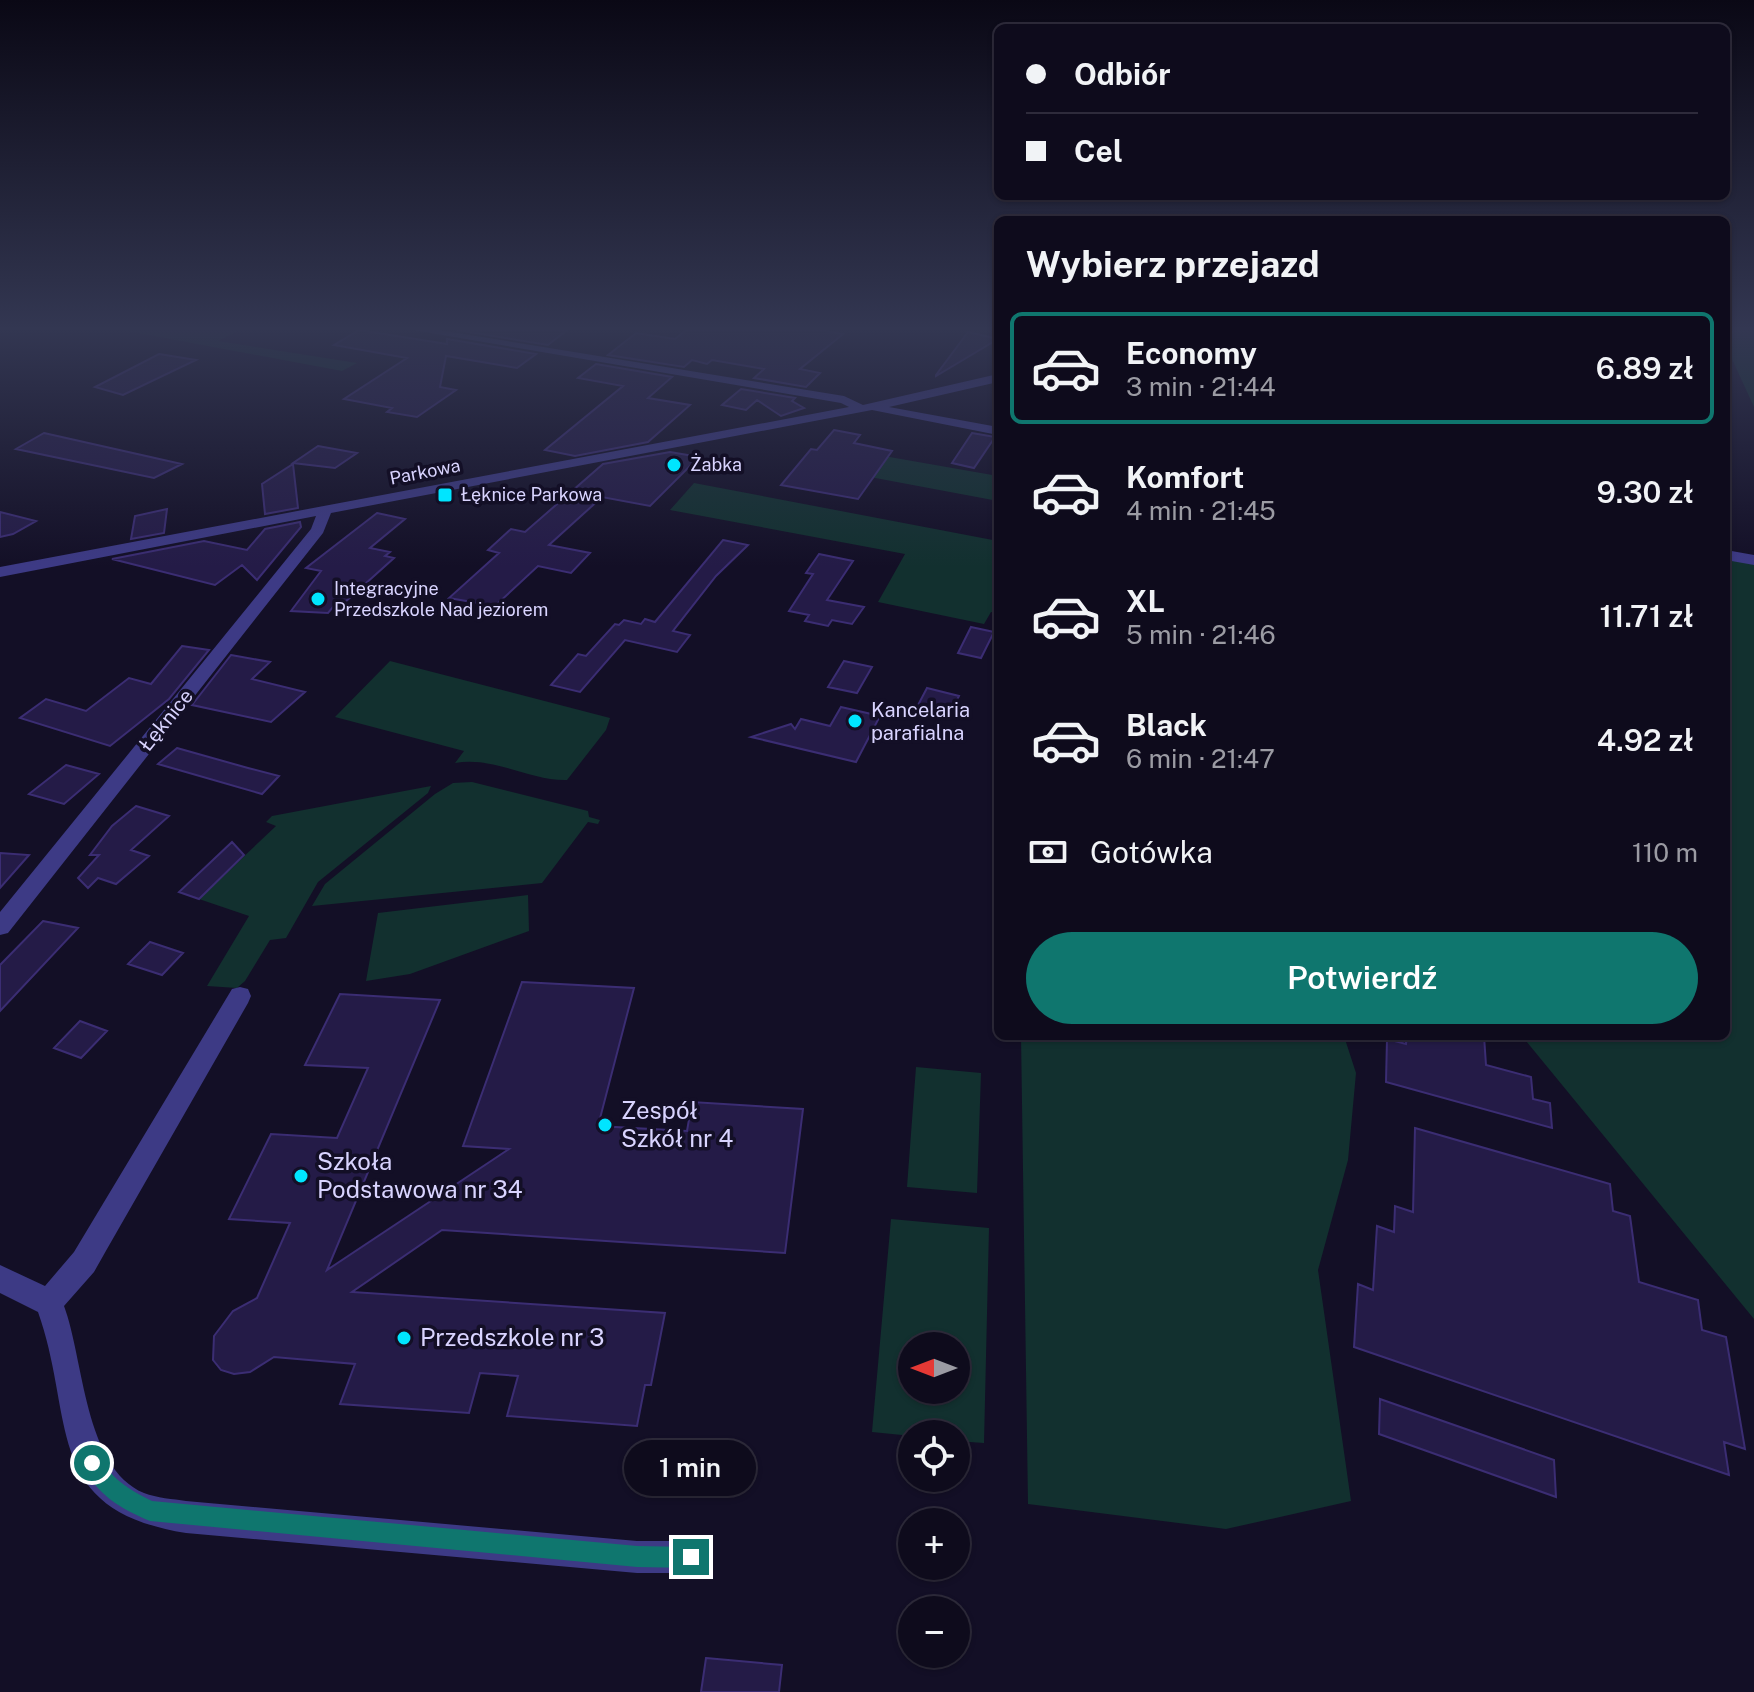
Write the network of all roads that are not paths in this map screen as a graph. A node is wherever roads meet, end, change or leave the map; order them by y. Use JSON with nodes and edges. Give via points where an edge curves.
{"nodes":[{"id":1,"x":855,"y":409,"type":"edge"},
{"id":2,"x":882,"y":409,"type":"edge"},
{"id":3,"x":994,"y":430,"type":"edge"},
{"id":4,"x":325,"y":511,"type":"junction"},
{"id":5,"x":1730,"y":556,"type":"edge"},
{"id":6,"x":1754,"y":560,"type":"edge"},
{"id":7,"x":0,"y":572,"type":"edge"},
{"id":8,"x":0,"y":927,"type":"edge"},
{"id":9,"x":240,"y":996,"type":"dead end"},
{"id":10,"x":0,"y":1279,"type":"edge"},
{"id":11,"x":49,"y":1302,"type":"junction"},
{"id":12,"x":691,"y":1557,"type":"dead end"}],
"edges":[{"from":1,"to":4,"type":"street","name":"Parkowa"},
{"from":2,"to":3,"type":"street"},
{"from":4,"to":7,"type":"street","name":"Parkowa"},
{"from":4,"to":8,"type":"street","name":"Łęknice","via":[[318,530]]},
{"from":5,"to":6,"type":"street"},
{"from":9,"to":11,"type":"street","via":[[98,1240]]},
{"from":10,"to":11,"type":"street"},
{"from":11,"to":12,"type":"street","via":[[92,1463],[102,1479],[142,1509],[637,1557]]}]}
